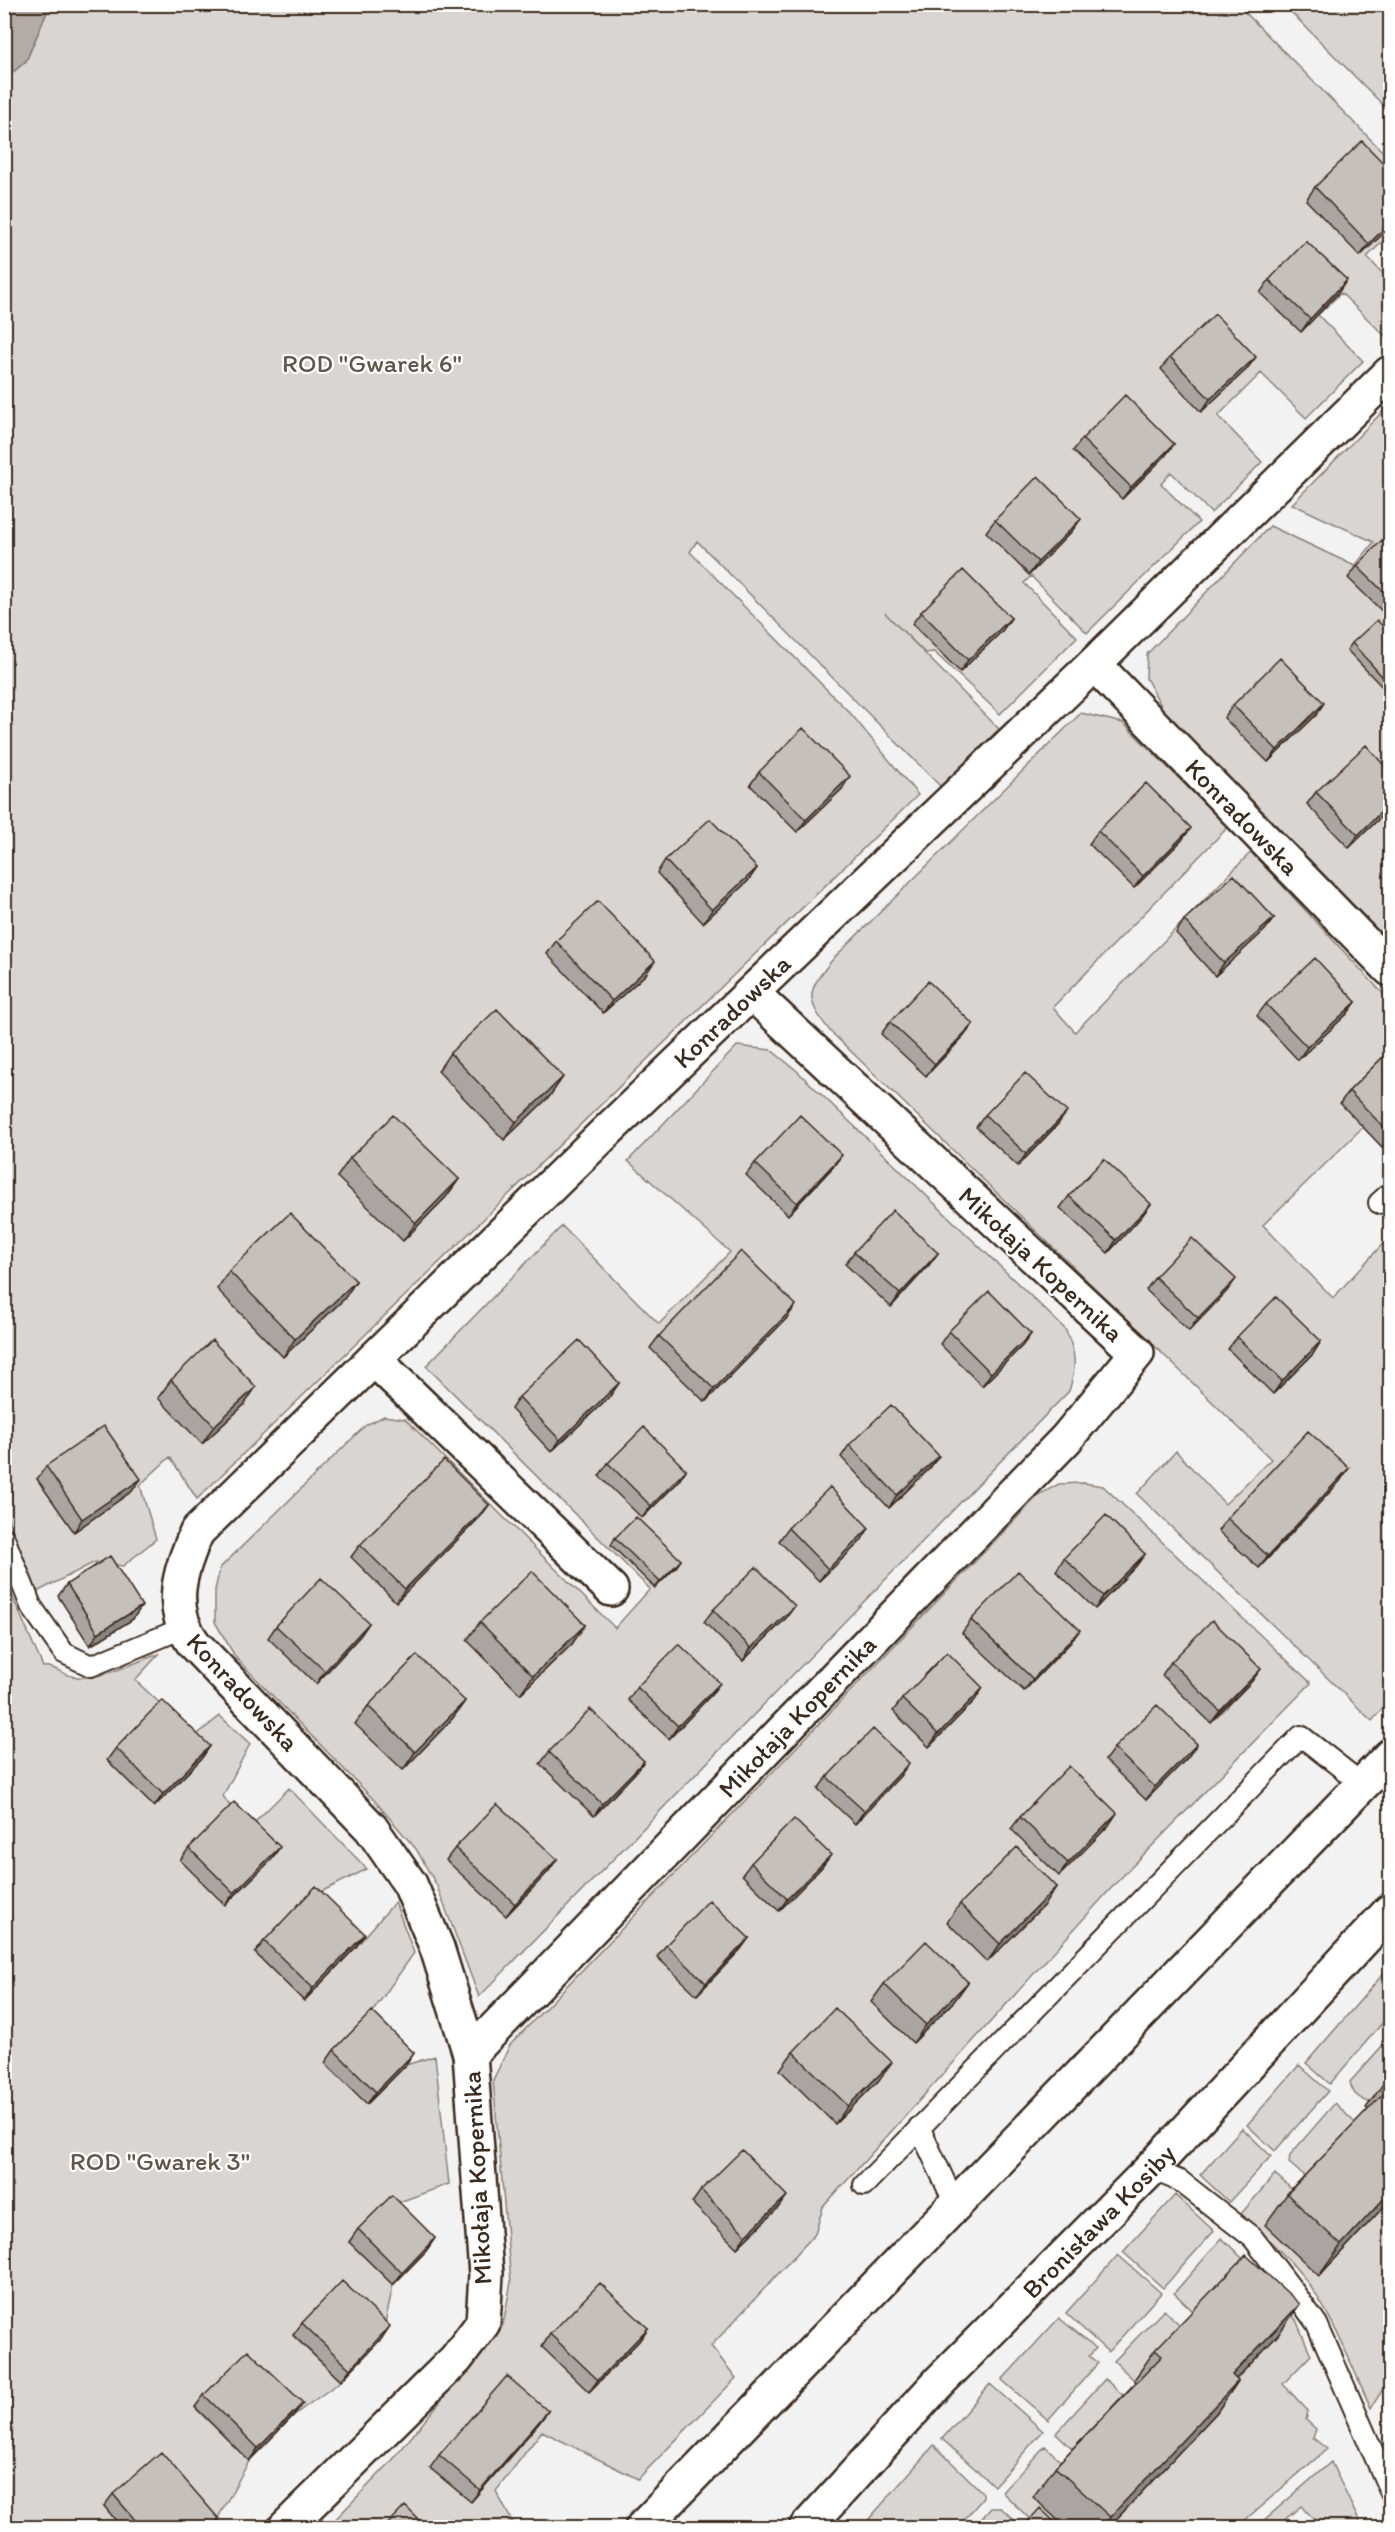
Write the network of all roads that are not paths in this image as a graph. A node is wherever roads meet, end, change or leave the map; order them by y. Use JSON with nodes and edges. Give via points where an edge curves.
{"nodes":[{"id":1,"x":1390,"y":373,"type":"edge"},
{"id":2,"x":1094,"y":664,"type":"junction"},
{"id":3,"x":1390,"y":969,"type":"edge"},
{"id":4,"x":753,"y":994,"type":"junction"},
{"id":5,"x":374,"y":1359,"type":"junction"},
{"id":6,"x":4,"y":1538,"type":"edge"},
{"id":7,"x":611,"y":1589,"type":"dead end"},
{"id":8,"x":183,"y":1628,"type":"junction"},
{"id":9,"x":1390,"y":1756,"type":"edge"},
{"id":10,"x":1362,"y":1784,"type":"junction"},
{"id":11,"x":1390,"y":1911,"type":"edge"},
{"id":12,"x":470,"y":2054,"type":"junction"},
{"id":13,"x":919,"y":2127,"type":"junction"},
{"id":14,"x":1151,"y":2169,"type":"junction"},
{"id":15,"x":864,"y":2185,"type":"dead end"},
{"id":16,"x":956,"y":2206,"type":"junction"},
{"id":17,"x":1390,"y":2491,"type":"edge"},
{"id":18,"x":285,"y":2528,"type":"edge"},
{"id":19,"x":642,"y":2528,"type":"edge"},
{"id":20,"x":806,"y":2528,"type":"edge"}],
"edges":[{"from":1,"to":2,"type":"street","name":"Konradowska"},
{"from":2,"to":3,"type":"street","name":"Konradowska"},
{"from":2,"to":4,"type":"street","name":"Konradowska"},
{"from":4,"to":5,"type":"street","name":"Konradowska"},
{"from":4,"to":12,"type":"street","name":"Mikołaja Kopernika","via":[[1137,1353],[1066,1439]]},
{"from":5,"to":7,"type":"street"},
{"from":5,"to":8,"type":"street","name":"Konradowska","via":[[197,1532],[179,1584],[178,1608]]},
{"from":6,"to":8,"type":"lane","via":[[31,1606],[64,1653],[91,1666]]},
{"from":8,"to":12,"type":"street","name":"Konradowska","via":[[371,1828],[410,1884],[437,1948]]},
{"from":9,"to":10,"type":"street"},
{"from":10,"to":13,"type":"lane","via":[[1301,1736]]},
{"from":10,"to":16,"type":"street"},
{"from":11,"to":14,"type":"street","name":"Bronisława Kosiby"},
{"from":12,"to":18,"type":"street","name":"Mikołaja Kopernika","via":[[486,2274],[483,2323],[456,2359]]},
{"from":13,"to":15,"type":"lane"},
{"from":13,"to":16,"type":"lane"},
{"from":14,"to":17,"type":"lane","via":[[1180,2181],[1253,2238],[1294,2292],[1317,2325]]},
{"from":14,"to":20,"type":"street","name":"Bronisława Kosiby","via":[[939,2382]]},
{"from":16,"to":19,"type":"street"}]}
